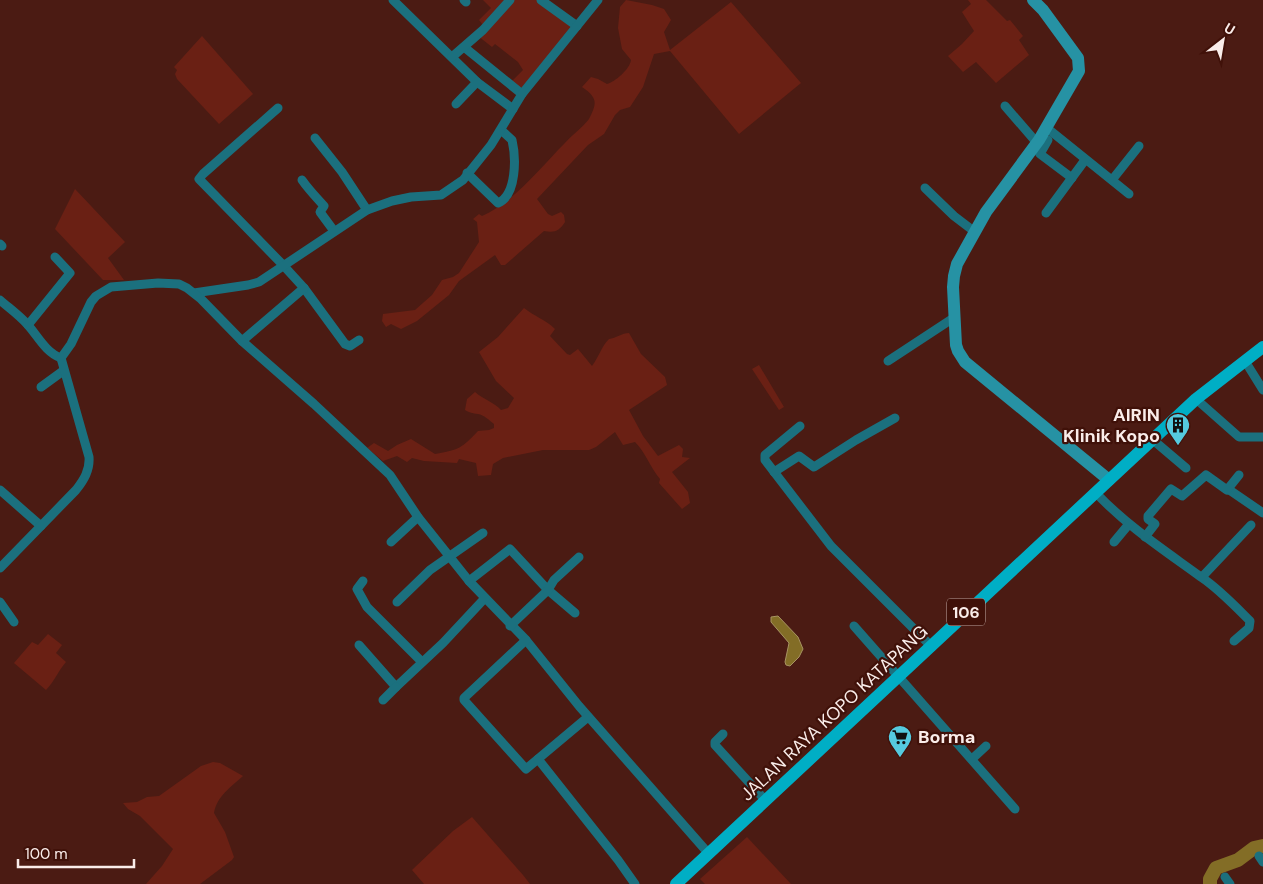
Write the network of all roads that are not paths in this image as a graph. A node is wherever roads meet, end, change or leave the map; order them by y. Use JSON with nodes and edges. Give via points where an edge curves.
{"nodes":[{"id":1,"x":392,"y":0,"type":"edge"},
{"id":2,"x":510,"y":0,"type":"edge"},
{"id":3,"x":542,"y":0,"type":"edge"},
{"id":4,"x":598,"y":0,"type":"edge"},
{"id":5,"x":1034,"y":0,"type":"edge"},
{"id":6,"x":1043,"y":5,"type":"edge"},
{"id":7,"x":578,"y":26,"type":"junction"},
{"id":8,"x":464,"y":47,"type":"junction"},
{"id":9,"x":452,"y":57,"type":"junction"},
{"id":10,"x":477,"y":82,"type":"junction"},
{"id":11,"x":522,"y":94,"type":"junction"},
{"id":12,"x":456,"y":104,"type":"dead end"},
{"id":13,"x":1005,"y":106,"type":"dead end"},
{"id":14,"x":278,"y":108,"type":"dead end"},
{"id":15,"x":513,"y":110,"type":"junction"},
{"id":16,"x":501,"y":130,"type":"junction"},
{"id":17,"x":1044,"y":137,"type":"junction"},
{"id":18,"x":315,"y":138,"type":"dead end"},
{"id":19,"x":1139,"y":146,"type":"dead end"},
{"id":20,"x":1085,"y":160,"type":"junction"},
{"id":21,"x":467,"y":173,"type":"junction"},
{"id":22,"x":1072,"y":178,"type":"junction"},
{"id":23,"x":302,"y":180,"type":"dead end"},
{"id":24,"x":1112,"y":180,"type":"junction"},
{"id":25,"x":925,"y":188,"type":"dead end"},
{"id":26,"x":1129,"y":194,"type":"dead end"},
{"id":27,"x":367,"y":210,"type":"junction"},
{"id":28,"x":1046,"y":213,"type":"dead end"},
{"id":29,"x":334,"y":231,"type":"junction"},
{"id":30,"x":975,"y":232,"type":"junction"},
{"id":31,"x":55,"y":257,"type":"dead end"},
{"id":32,"x":283,"y":265,"type":"junction"},
{"id":33,"x":304,"y":288,"type":"junction"},
{"id":34,"x":194,"y":293,"type":"junction"},
{"id":35,"x":0,"y":300,"type":"edge"},
{"id":36,"x":955,"y":317,"type":"junction"},
{"id":37,"x":28,"y":325,"type":"junction"},
{"id":38,"x":360,"y":340,"type":"dead end"},
{"id":39,"x":242,"y":341,"type":"junction"},
{"id":40,"x":1262,"y":350,"type":"edge"},
{"id":41,"x":61,"y":358,"type":"junction"},
{"id":42,"x":888,"y":361,"type":"dead end"},
{"id":43,"x":1245,"y":361,"type":"junction"},
{"id":44,"x":63,"y":372,"type":"junction"},
{"id":45,"x":41,"y":387,"type":"dead end"},
{"id":46,"x":1263,"y":390,"type":"edge"},
{"id":47,"x":1196,"y":398,"type":"junction"},
{"id":48,"x":895,"y":418,"type":"dead end"},
{"id":49,"x":800,"y":426,"type":"dead end"},
{"id":50,"x":1263,"y":437,"type":"edge"},
{"id":51,"x":1153,"y":440,"type":"junction"},
{"id":52,"x":1186,"y":468,"type":"dead end"},
{"id":53,"x":774,"y":472,"type":"junction"},
{"id":54,"x":1238,"y":476,"type":"dead end"},
{"id":55,"x":1108,"y":480,"type":"junction"},
{"id":56,"x":1228,"y":489,"type":"junction"},
{"id":57,"x":0,"y":490,"type":"edge"},
{"id":58,"x":1096,"y":492,"type":"junction"},
{"id":59,"x":1263,"y":513,"type":"edge"},
{"id":60,"x":418,"y":517,"type":"junction"},
{"id":61,"x":1129,"y":524,"type":"junction"},
{"id":62,"x":1251,"y":525,"type":"dead end"},
{"id":63,"x":41,"y":526,"type":"junction"},
{"id":64,"x":483,"y":533,"type":"dead end"},
{"id":65,"x":1145,"y":537,"type":"junction"},
{"id":66,"x":391,"y":542,"type":"dead end"},
{"id":67,"x":1114,"y":542,"type":"dead end"},
{"id":68,"x":450,"y":556,"type":"junction"},
{"id":69,"x":579,"y":557,"type":"dead end"},
{"id":70,"x":0,"y":568,"type":"edge"},
{"id":71,"x":1202,"y":577,"type":"junction"},
{"id":72,"x":363,"y":581,"type":"dead end"},
{"id":73,"x":469,"y":581,"type":"junction"},
{"id":74,"x":548,"y":590,"type":"junction"},
{"id":75,"x":485,"y":598,"type":"junction"},
{"id":76,"x":0,"y":602,"type":"edge"},
{"id":77,"x":397,"y":602,"type":"dead end"},
{"id":78,"x":575,"y":614,"type":"dead end"},
{"id":79,"x":14,"y":622,"type":"dead end"},
{"id":80,"x":510,"y":626,"type":"junction"},
{"id":81,"x":854,"y":626,"type":"dead end"},
{"id":82,"x":526,"y":640,"type":"junction"},
{"id":83,"x":1234,"y":641,"type":"dead end"},
{"id":84,"x":359,"y":645,"type":"dead end"},
{"id":85,"x":932,"y":647,"type":"junction"},
{"id":86,"x":422,"y":662,"type":"junction"},
{"id":87,"x":900,"y":676,"type":"junction"},
{"id":88,"x":396,"y":687,"type":"junction"},
{"id":89,"x":383,"y":700,"type":"dead end"},
{"id":90,"x":588,"y":717,"type":"junction"},
{"id":91,"x":724,"y":734,"type":"dead end"},
{"id":92,"x":986,"y":746,"type":"dead end"},
{"id":93,"x":538,"y":759,"type":"junction"},
{"id":94,"x":972,"y":759,"type":"junction"},
{"id":95,"x":766,"y":801,"type":"junction"},
{"id":96,"x":1015,"y":809,"type":"dead end"},
{"id":97,"x":709,"y":854,"type":"junction"},
{"id":98,"x":635,"y":884,"type":"edge"},
{"id":99,"x":676,"y":884,"type":"edge"}],
"edges":[{"from":1,"to":9,"type":"street"},
{"from":2,"to":8,"type":"street"},
{"from":3,"to":7,"type":"street"},
{"from":4,"to":7,"type":"street"},
{"from":5,"to":6,"type":"street"},
{"from":6,"to":17,"type":"street","via":[[1080,65]]},
{"from":7,"to":11,"type":"street"},
{"from":8,"to":9,"type":"street"},
{"from":8,"to":11,"type":"street"},
{"from":9,"to":10,"type":"street"},
{"from":10,"to":12,"type":"street"},
{"from":10,"to":15,"type":"street"},
{"from":11,"to":15,"type":"street"},
{"from":13,"to":17,"type":"street"},
{"from":14,"to":32,"type":"street","via":[[199,179]]},
{"from":15,"to":16,"type":"street"},
{"from":16,"to":21,"type":"street"},
{"from":16,"to":21,"type":"street","via":[[512,140],[514,176],[506,198],[498,203]]},
{"from":17,"to":20,"type":"street"},
{"from":17,"to":22,"type":"street","via":[[1040,154]]},
{"from":17,"to":30,"type":"street","via":[[986,212]]},
{"from":18,"to":27,"type":"street"},
{"from":19,"to":24,"type":"street"},
{"from":20,"to":22,"type":"street"},
{"from":20,"to":24,"type":"street"},
{"from":21,"to":27,"type":"street","via":[[463,180],[441,194],[392,201]]},
{"from":22,"to":28,"type":"street"},
{"from":23,"to":29,"type":"street","via":[[324,206],[320,212]]},
{"from":24,"to":26,"type":"street"},
{"from":25,"to":30,"type":"street"},
{"from":27,"to":29,"type":"street"},
{"from":29,"to":32,"type":"street"},
{"from":30,"to":36,"type":"street","via":[[955,270]]},
{"from":31,"to":37,"type":"street","via":[[70,273]]},
{"from":32,"to":33,"type":"street"},
{"from":32,"to":34,"type":"street","via":[[254,284]]},
{"from":33,"to":38,"type":"street","via":[[346,344],[350,346]]},
{"from":33,"to":39,"type":"street"},
{"from":34,"to":39,"type":"street"},
{"from":34,"to":41,"type":"street","via":[[179,284],[166,282],[103,291],[91,302]]},
{"from":35,"to":37,"type":"street"},
{"from":36,"to":42,"type":"street"},
{"from":36,"to":55,"type":"street","via":[[958,351],[966,362]]},
{"from":37,"to":41,"type":"street","via":[[44,346]]},
{"from":39,"to":60,"type":"street","via":[[390,475]]},
{"from":40,"to":43,"type":"main road","name":"JALAN RAYA KOPO KATAPANG","number":"106"},
{"from":41,"to":44,"type":"street"},
{"from":43,"to":46,"type":"street"},
{"from":43,"to":47,"type":"main road","name":"JALAN RAYA KOPO KATAPANG","number":"106"},
{"from":44,"to":45,"type":"street"},
{"from":44,"to":63,"type":"street","via":[[89,463],[81,484]]},
{"from":47,"to":50,"type":"street","via":[[1239,437]]},
{"from":47,"to":51,"type":"main road","name":"JALAN RAYA KOPO KATAPANG","number":"106"},
{"from":48,"to":53,"type":"street","via":[[814,467],[799,456]]},
{"from":49,"to":53,"type":"street","via":[[766,455],[765,460]]},
{"from":51,"to":52,"type":"street"},
{"from":51,"to":55,"type":"main road","name":"JALAN RAYA KOPO KATAPANG","number":"106"},
{"from":53,"to":85,"type":"street","via":[[831,546]]},
{"from":54,"to":56,"type":"street"},
{"from":55,"to":58,"type":"main road","name":"JALAN RAYA KOPO KATAPANG","number":"106"},
{"from":56,"to":59,"type":"street"},
{"from":56,"to":65,"type":"street","via":[[1206,475],[1182,496],[1171,489],[1148,516],[1155,524]]},
{"from":57,"to":63,"type":"street"},
{"from":58,"to":61,"type":"street"},
{"from":58,"to":85,"type":"main road","name":"JALAN RAYA KOPO KATAPANG","number":"106"},
{"from":60,"to":66,"type":"street"},
{"from":60,"to":68,"type":"street"},
{"from":61,"to":65,"type":"street"},
{"from":61,"to":67,"type":"street"},
{"from":62,"to":71,"type":"street"},
{"from":63,"to":70,"type":"street"},
{"from":64,"to":68,"type":"street"},
{"from":65,"to":71,"type":"street"},
{"from":68,"to":73,"type":"street"},
{"from":68,"to":77,"type":"street","via":[[430,570]]},
{"from":69,"to":74,"type":"street"},
{"from":71,"to":83,"type":"street","via":[[1250,621],[1249,628]]},
{"from":72,"to":86,"type":"street","via":[[357,588],[364,602]]},
{"from":73,"to":74,"type":"street","via":[[510,549]]},
{"from":73,"to":75,"type":"street"},
{"from":74,"to":78,"type":"street"},
{"from":74,"to":80,"type":"street"},
{"from":75,"to":80,"type":"street"},
{"from":75,"to":86,"type":"street"},
{"from":76,"to":79,"type":"street"},
{"from":80,"to":82,"type":"street"},
{"from":81,"to":87,"type":"street"},
{"from":82,"to":90,"type":"street"},
{"from":82,"to":93,"type":"street","via":[[463,699],[526,769]]},
{"from":84,"to":88,"type":"street"},
{"from":85,"to":87,"type":"main road","name":"JALAN RAYA KOPO KATAPANG","number":"106"},
{"from":86,"to":88,"type":"street"},
{"from":87,"to":94,"type":"street"},
{"from":87,"to":95,"type":"main road","name":"JALAN RAYA KOPO KATAPANG","number":"106"},
{"from":88,"to":89,"type":"street"},
{"from":90,"to":93,"type":"street"},
{"from":90,"to":97,"type":"street"},
{"from":91,"to":95,"type":"street","via":[[715,745]]},
{"from":92,"to":94,"type":"street"},
{"from":93,"to":98,"type":"street"},
{"from":94,"to":96,"type":"street"},
{"from":95,"to":97,"type":"main road","name":"JALAN RAYA KOPO KATAPANG","number":"106"},
{"from":97,"to":99,"type":"main road","name":"JALAN RAYA KOPO KATAPANG","number":"106"}]}
